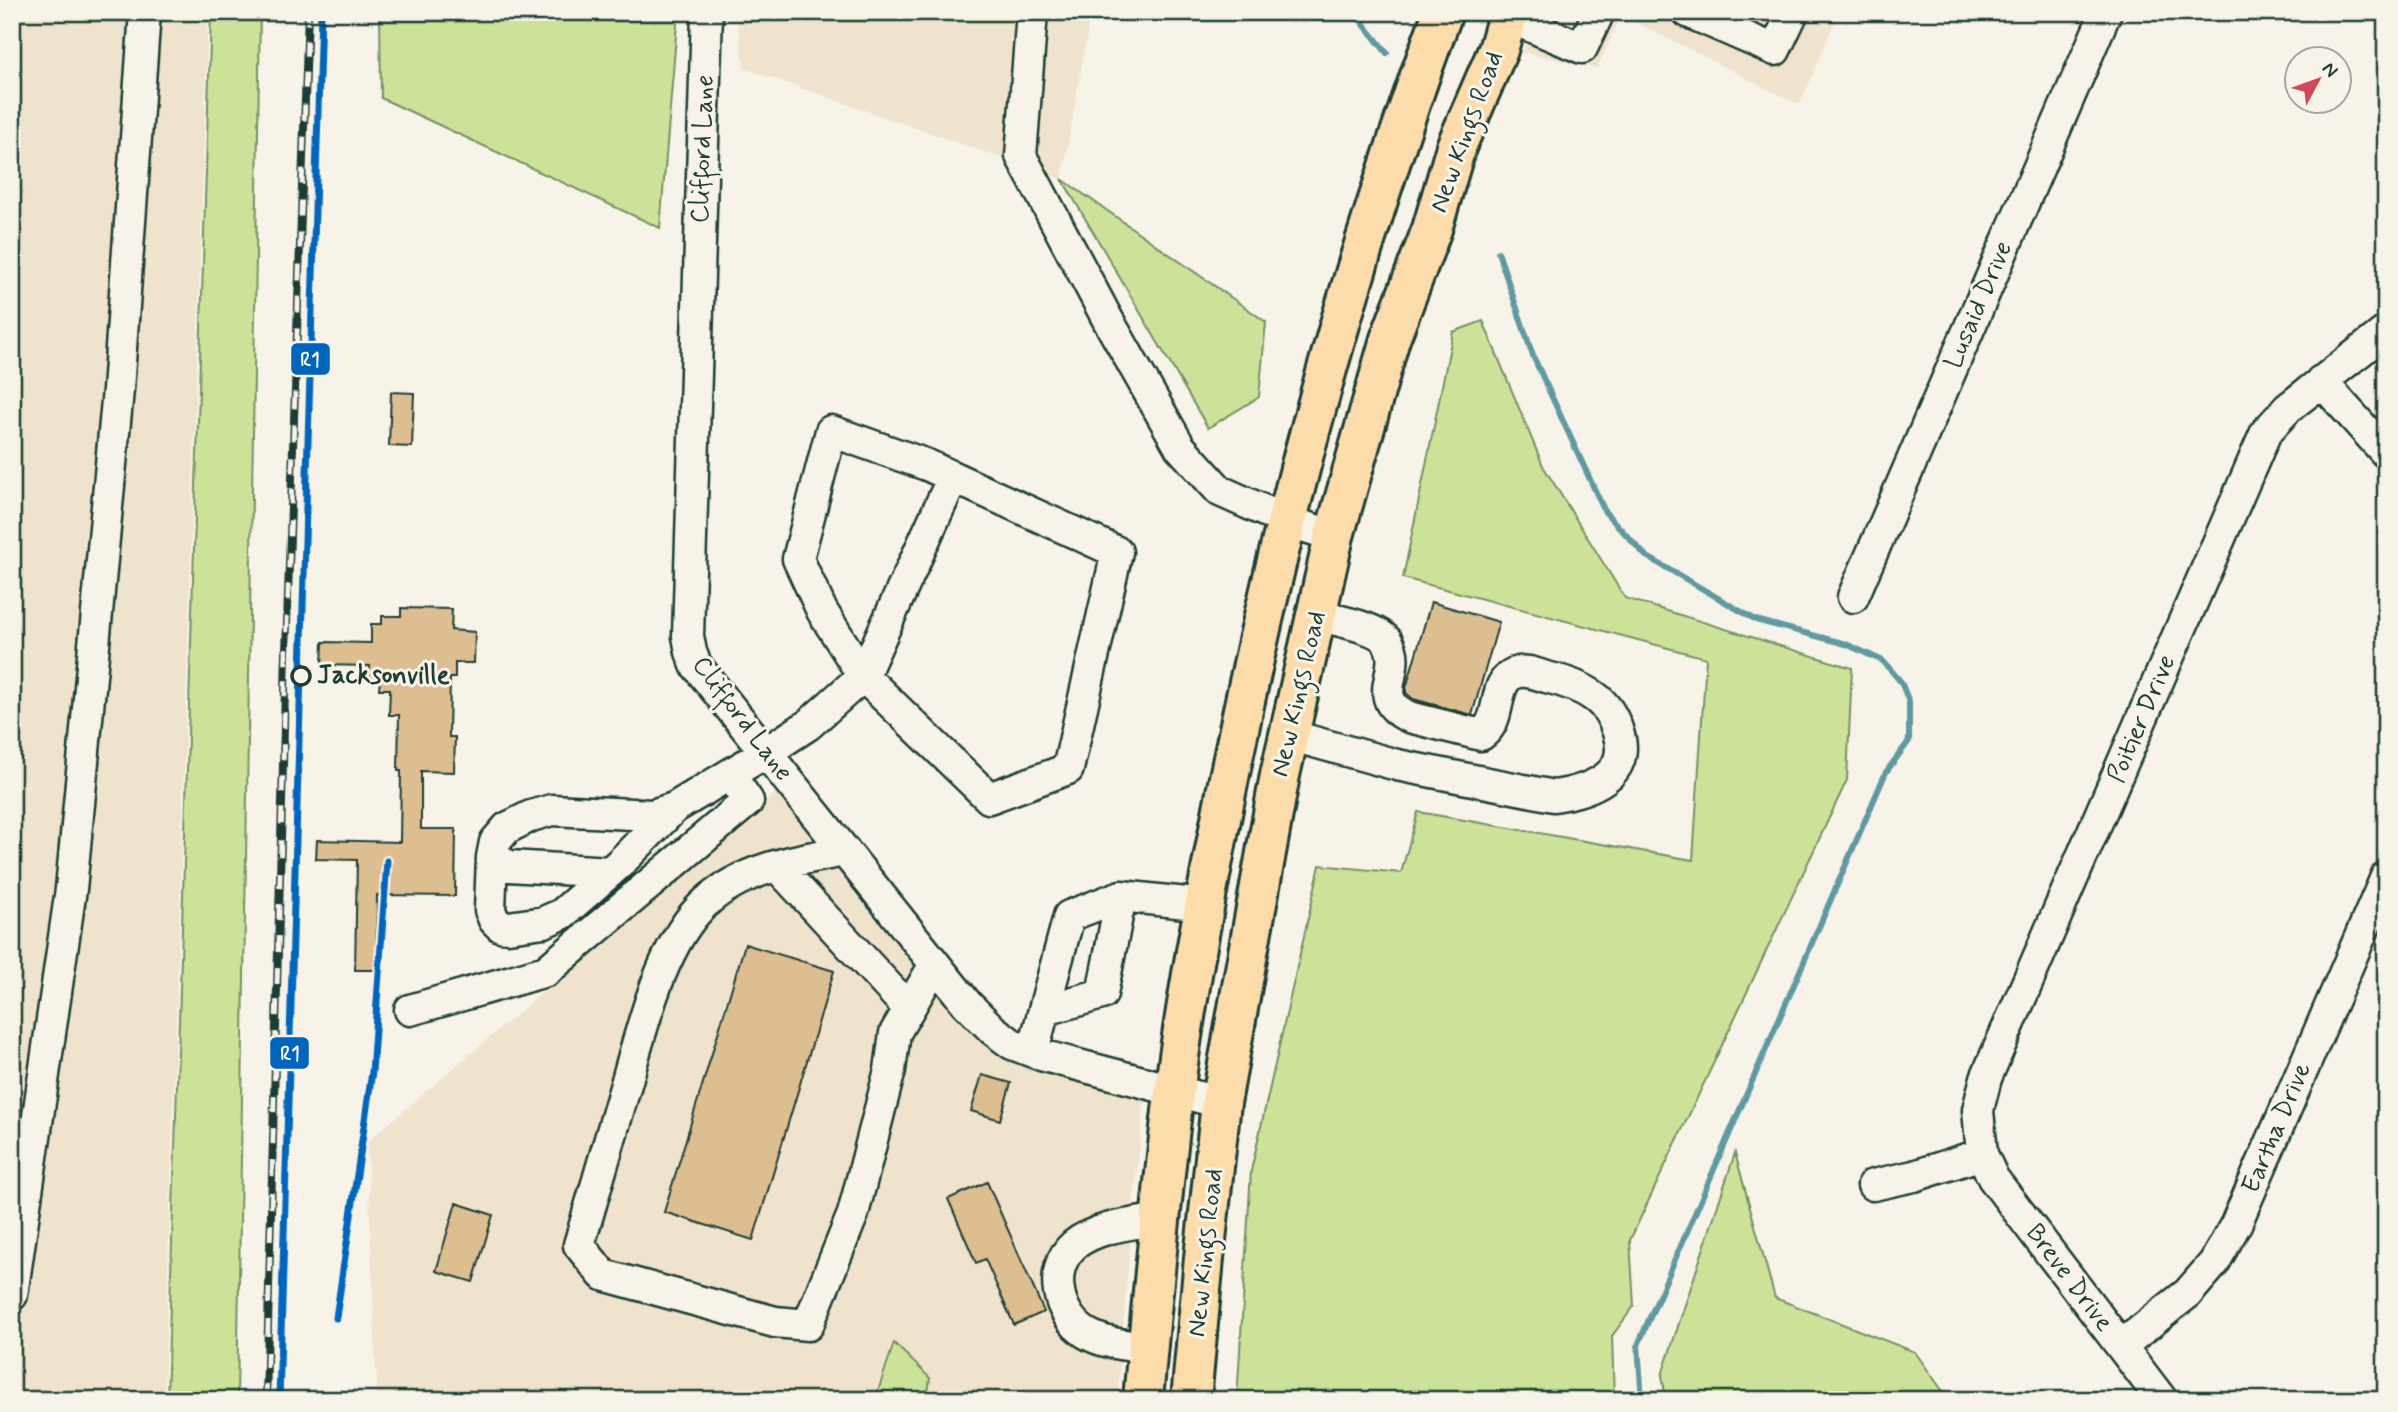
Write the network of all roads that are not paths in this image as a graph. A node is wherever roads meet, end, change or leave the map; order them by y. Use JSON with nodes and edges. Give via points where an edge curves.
{"nodes":[{"id":1,"x":145,"y":12,"type":"edge"},
{"id":2,"x":707,"y":12,"type":"edge"},
{"id":3,"x":1032,"y":12,"type":"edge"},
{"id":4,"x":1443,"y":12,"type":"edge"},
{"id":5,"x":1599,"y":12,"type":"edge"},
{"id":6,"x":1688,"y":12,"type":"edge"},
{"id":7,"x":1793,"y":12,"type":"edge"},
{"id":8,"x":2106,"y":12,"type":"edge"},
{"id":9,"x":1509,"y":14,"type":"edge"},
{"id":10,"x":2386,"y":331,"type":"edge"},
{"id":11,"x":2321,"y":381,"type":"junction"},
{"id":12,"x":2386,"y":453,"type":"edge"},
{"id":13,"x":953,"y":477,"type":"junction"},
{"id":14,"x":1287,"y":521,"type":"junction"},
{"id":15,"x":1334,"y":536,"type":"junction"},
{"id":16,"x":1853,"y":597,"type":"dead end"},
{"id":17,"x":1316,"y":615,"type":"junction"},
{"id":18,"x":863,"y":676,"type":"junction"},
{"id":19,"x":1289,"y":735,"type":"junction"},
{"id":20,"x":1481,"y":735,"type":"junction"},
{"id":21,"x":765,"y":753,"type":"junction"},
{"id":22,"x":730,"y":775,"type":"junction"},
{"id":23,"x":1472,"y":780,"type":"junction"},
{"id":24,"x":674,"y":807,"type":"junction"},
{"id":25,"x":845,"y":851,"type":"junction"},
{"id":26,"x":492,"y":857,"type":"junction"},
{"id":27,"x":777,"y":866,"type":"junction"},
{"id":28,"x":610,"y":872,"type":"junction"},
{"id":29,"x":2386,"y":877,"type":"edge"},
{"id":30,"x":1104,"y":902,"type":"junction"},
{"id":31,"x":1205,"y":905,"type":"junction"},
{"id":32,"x":935,"y":964,"type":"junction"},
{"id":33,"x":1063,"y":1005,"type":"junction"},
{"id":34,"x":909,"y":1009,"type":"junction"},
{"id":35,"x":410,"y":1010,"type":"dead end"},
{"id":36,"x":1033,"y":1051,"type":"junction"},
{"id":37,"x":1174,"y":1091,"type":"junction"},
{"id":38,"x":1222,"y":1103,"type":"junction"},
{"id":39,"x":1982,"y":1154,"type":"junction"},
{"id":40,"x":1873,"y":1185,"type":"dead end"},
{"id":41,"x":1161,"y":1219,"type":"junction"},
{"id":42,"x":12,"y":1295,"type":"edge"},
{"id":43,"x":2121,"y":1346,"type":"junction"},
{"id":44,"x":1148,"y":1348,"type":"junction"},
{"id":45,"x":1143,"y":1400,"type":"edge"},
{"id":46,"x":1191,"y":1400,"type":"edge"},
{"id":47,"x":2162,"y":1400,"type":"edge"}],
"edges":[{"from":1,"to":42,"type":"street","via":[[118,390],[71,889]]},
{"from":2,"to":21,"type":"street","name":"Clifford Lane","via":[[688,636],[695,664]]},
{"from":3,"to":14,"type":"street","via":[[1021,156],[1180,447],[1220,491]]},
{"from":4,"to":14,"type":"highway","name":"New Kings Road","via":[[1348,297]]},
{"from":5,"to":9,"type":"street","via":[[1583,48]]},
{"from":6,"to":7,"type":"street","via":[[1775,50]]},
{"from":8,"to":16,"type":"street","name":"Lusaid Drive"},
{"from":9,"to":15,"type":"highway","name":"New Kings Road","via":[[1456,147],[1432,229],[1390,340]]},
{"from":10,"to":11,"type":"street","name":"Poitier Drive"},
{"from":11,"to":12,"type":"street"},
{"from":11,"to":39,"type":"street","name":"Poitier Drive","via":[[2266,432],[1986,1078],[1978,1110]]},
{"from":13,"to":18,"type":"street"},
{"from":13,"to":18,"type":"street","via":[[831,431],[798,559],[822,611]]},
{"from":13,"to":18,"type":"street","via":[[1117,552],[1068,769],[989,798]]},
{"from":14,"to":15,"type":"street"},
{"from":14,"to":31,"type":"highway","name":"New Kings Road","via":[[1251,668]]},
{"from":15,"to":17,"type":"highway","name":"New Kings Road"},
{"from":17,"to":19,"type":"highway","name":"New Kings Road"},
{"from":17,"to":20,"type":"street","via":[[1373,631],[1386,640],[1393,657],[1390,704],[1398,712]]},
{"from":18,"to":21,"type":"street","via":[[808,725]]},
{"from":19,"to":23,"type":"street"},
{"from":19,"to":38,"type":"highway","name":"New Kings Road"},
{"from":20,"to":23,"type":"street"},
{"from":20,"to":23,"type":"street","via":[[1493,723],[1502,686],[1511,674],[1523,670],[1574,684],[1597,698],[1614,720],[1621,740],[1619,764],[1602,782],[1554,796]]},
{"from":21,"to":22,"type":"street"},
{"from":21,"to":25,"type":"street","name":"Clifford Lane"},
{"from":22,"to":24,"type":"street"},
{"from":22,"to":35,"type":"street","via":[[748,801],[546,971]]},
{"from":24,"to":26,"type":"street","via":[[652,815],[552,810],[507,828],[495,842]]},
{"from":24,"to":28,"type":"street"},
{"from":25,"to":27,"type":"street"},
{"from":25,"to":32,"type":"street","name":"Clifford Lane"},
{"from":26,"to":28,"type":"street","via":[[509,866]]},
{"from":26,"to":28,"type":"street","via":[[490,909],[500,926],[544,922],[562,914]]},
{"from":27,"to":34,"type":"street"},
{"from":27,"to":34,"type":"street","via":[[734,882],[705,903],[682,932],[654,990],[579,1245],[603,1275],[775,1322],[808,1325],[853,1214],[895,1033]]},
{"from":29,"to":43,"type":"street","name":"Eartha Drive","via":[[2236,1224],[2214,1262],[2188,1293]]},
{"from":30,"to":31,"type":"street"},
{"from":30,"to":33,"type":"street","via":[[1069,916]]},
{"from":30,"to":33,"type":"street","via":[[1102,994]]},
{"from":31,"to":37,"type":"highway","name":"New Kings Road"},
{"from":32,"to":34,"type":"street"},
{"from":32,"to":36,"type":"street","name":"Clifford Lane","via":[[993,1030],[1012,1044]]},
{"from":33,"to":36,"type":"street"},
{"from":36,"to":37,"type":"street","name":"Clifford Lane"},
{"from":37,"to":38,"type":"street","name":"Clifford Lane"},
{"from":37,"to":41,"type":"highway","name":"New Kings Road"},
{"from":38,"to":46,"type":"highway","name":"New Kings Road"},
{"from":39,"to":40,"type":"street"},
{"from":39,"to":43,"type":"street","name":"Breve Drive","via":[[1993,1178]]},
{"from":41,"to":44,"type":"highway","name":"New Kings Road"},
{"from":41,"to":44,"type":"street","via":[[1100,1231],[1075,1244],[1058,1274],[1062,1305],[1085,1332]]},
{"from":43,"to":47,"type":"street","name":"Breve Drive"},
{"from":44,"to":45,"type":"highway","name":"New Kings Road"}]}
